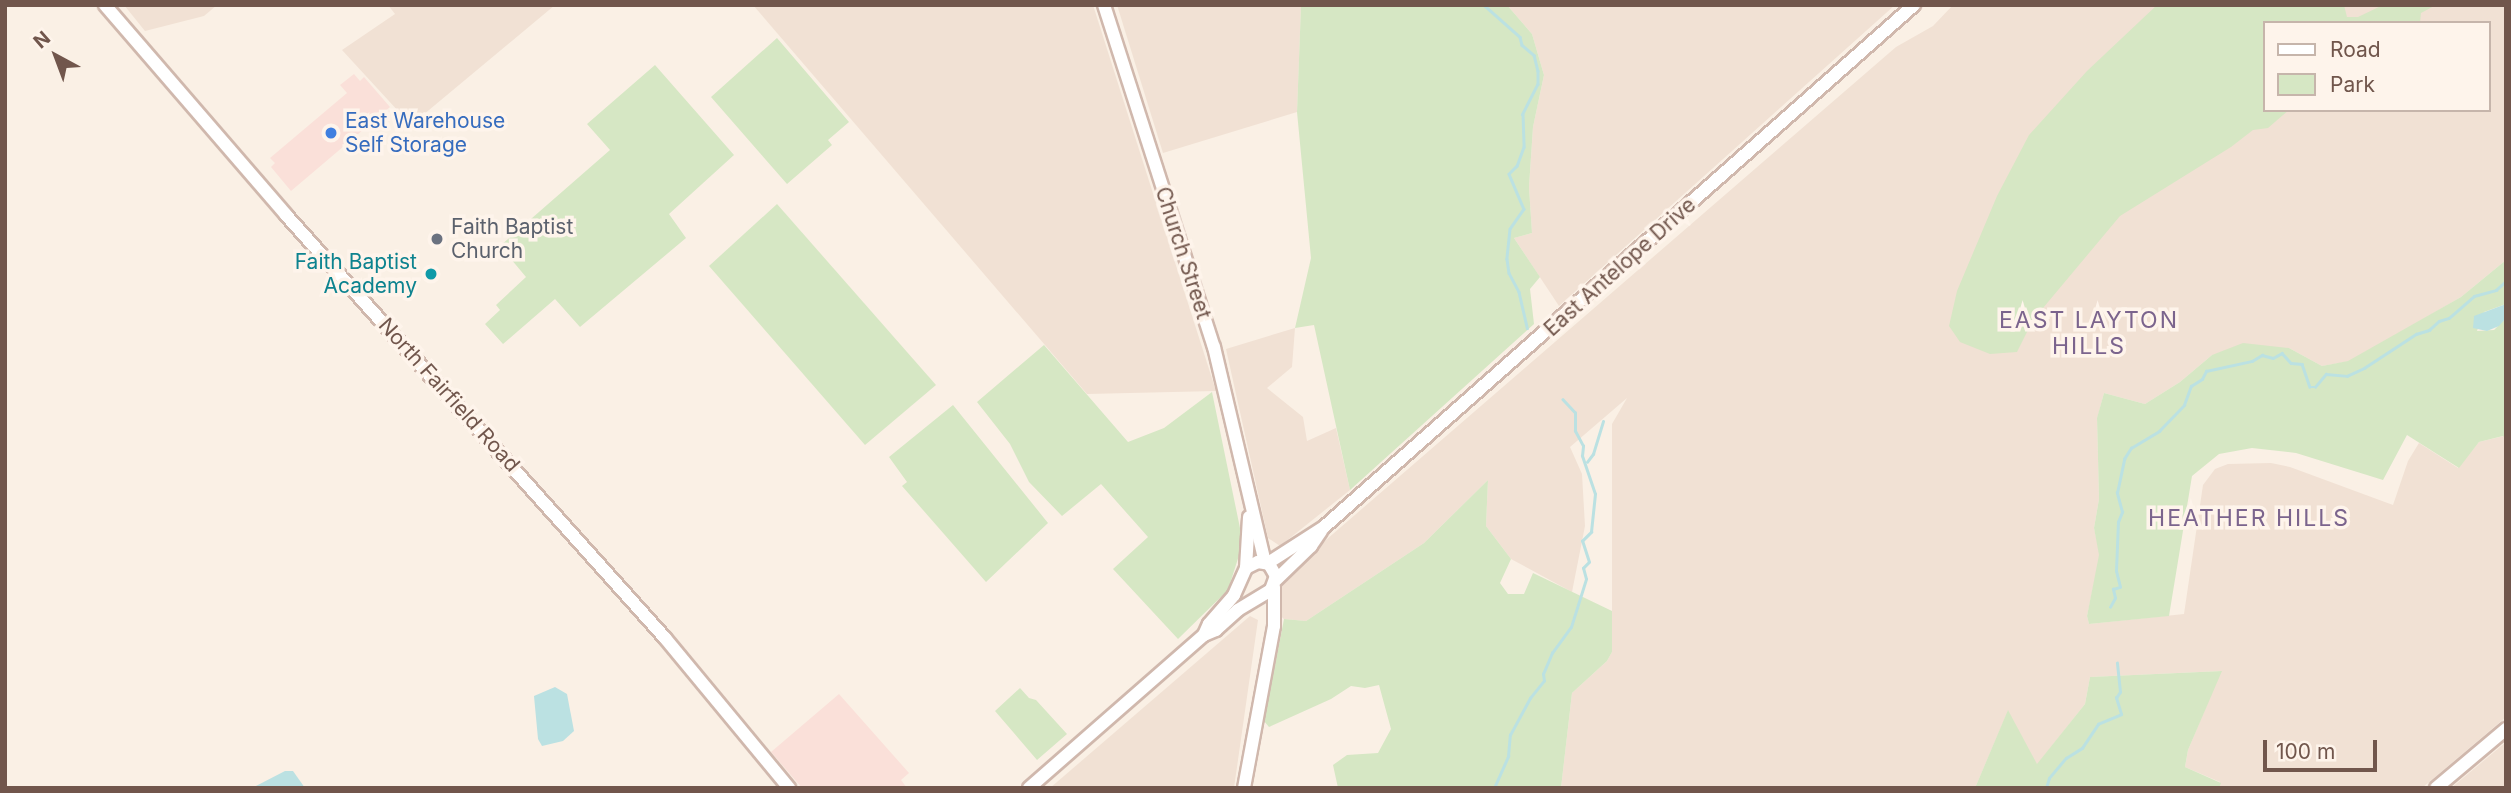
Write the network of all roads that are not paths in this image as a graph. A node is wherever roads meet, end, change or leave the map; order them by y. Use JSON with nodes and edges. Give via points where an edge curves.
{"nodes":[{"id":1,"x":105,"y":5,"type":"edge"},
{"id":2,"x":1104,"y":5,"type":"edge"},
{"id":3,"x":1914,"y":5,"type":"edge"},
{"id":4,"x":1250,"y":503,"type":"junction"},
{"id":5,"x":1324,"y":527,"type":"junction"},
{"id":6,"x":1260,"y":538,"type":"junction"},
{"id":7,"x":1297,"y":545,"type":"junction"},
{"id":8,"x":1266,"y":562,"type":"junction"},
{"id":9,"x":1246,"y":568,"type":"junction"},
{"id":10,"x":1275,"y":583,"type":"junction"},
{"id":11,"x":1238,"y":587,"type":"junction"},
{"id":12,"x":1256,"y":599,"type":"junction"},
{"id":13,"x":1204,"y":635,"type":"junction"},
{"id":14,"x":1269,"y":640,"type":"junction"},
{"id":15,"x":2506,"y":729,"type":"edge"},
{"id":16,"x":789,"y":788,"type":"edge"},
{"id":17,"x":1029,"y":788,"type":"edge"},
{"id":18,"x":1244,"y":788,"type":"edge"},
{"id":19,"x":2436,"y":788,"type":"edge"}],
"edges":[{"from":1,"to":16,"type":"main road","name":"North Fairfield Road","via":[[286,215],[660,632]]},
{"from":2,"to":4,"type":"main road","name":"Church Street","via":[[1214,347]]},
{"from":3,"to":5,"type":"main road","name":"East Antelope Drive"},
{"from":4,"to":6,"type":"main road","name":"Church Street"},
{"from":4,"to":9,"type":"main road","name":"Church Street"},
{"from":5,"to":7,"type":"main road","name":"East Antelope Drive"},
{"from":5,"to":10,"type":"main road","name":"East Antelope Drive"},
{"from":6,"to":7,"type":"main road","via":[[1277,550]]},
{"from":6,"to":8,"type":"main road","name":"Church Street"},
{"from":7,"to":8,"type":"main road","name":"East Antelope Drive"},
{"from":8,"to":9,"type":"main road"},
{"from":8,"to":10,"type":"main road","via":[[1276,573]]},
{"from":9,"to":11,"type":"main road"},
{"from":10,"to":12,"type":"main road"},
{"from":10,"to":14,"type":"main road","via":[[1274,626]]},
{"from":11,"to":12,"type":"main road","via":[[1246,597]]},
{"from":11,"to":13,"type":"main road"},
{"from":12,"to":13,"type":"main road"},
{"from":12,"to":14,"type":"main road","via":[[1265,613]]},
{"from":13,"to":17,"type":"main road"},
{"from":14,"to":18,"type":"main road"},
{"from":15,"to":19,"type":"main road"}]}
